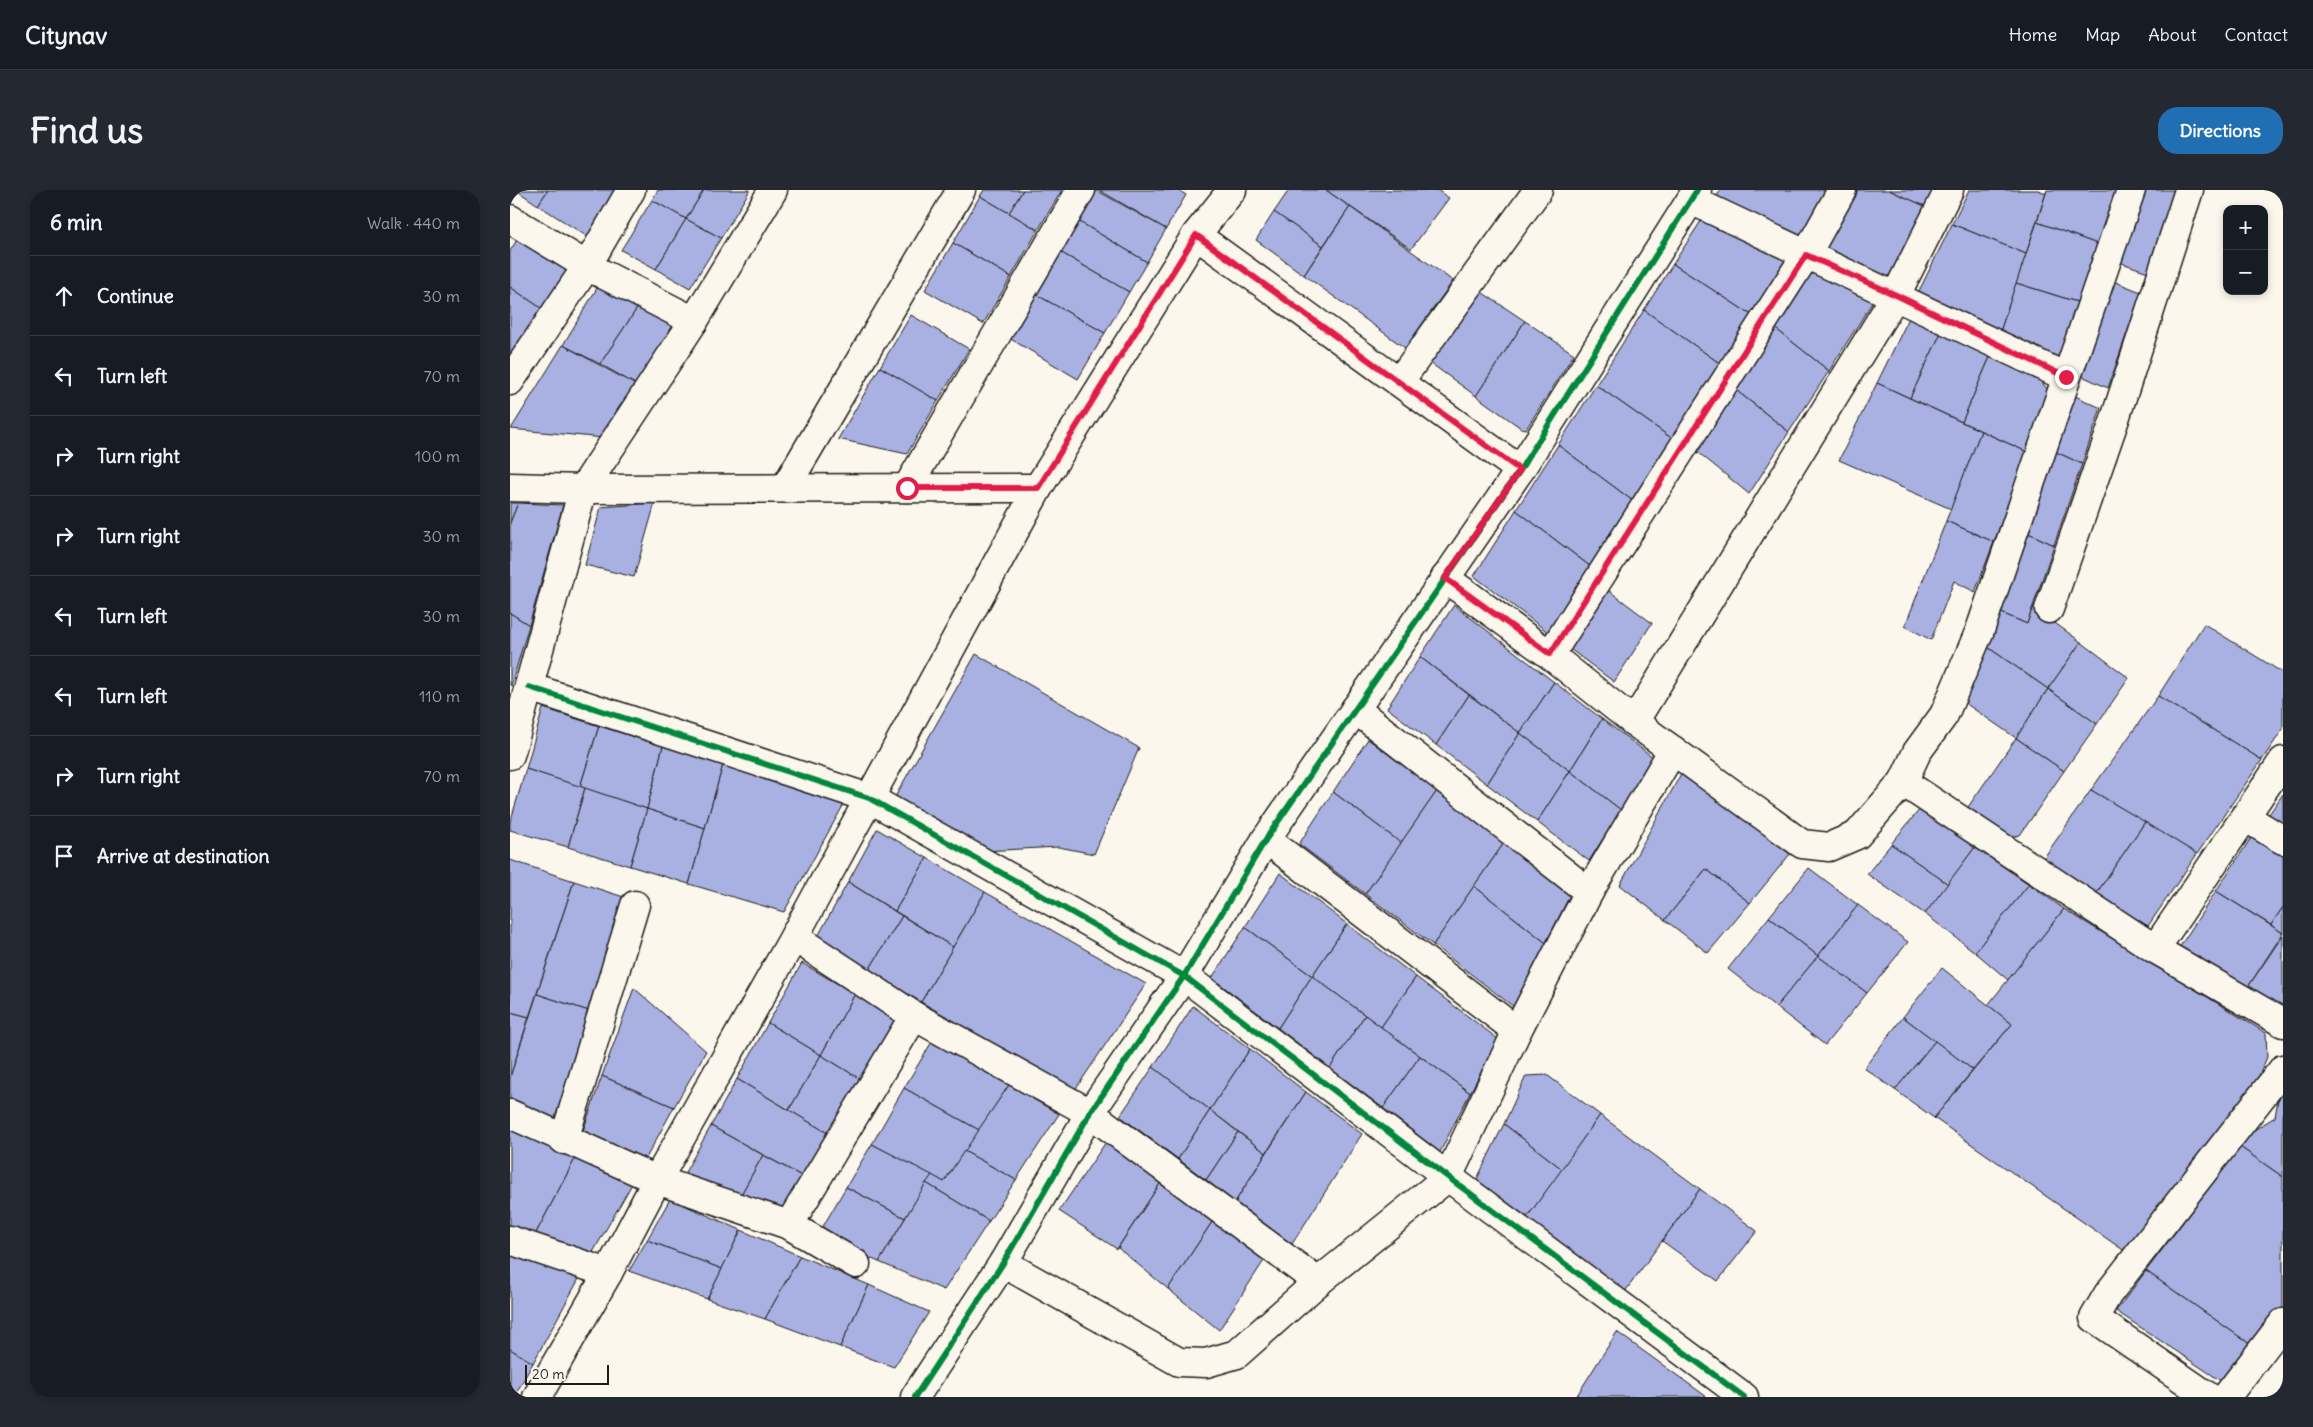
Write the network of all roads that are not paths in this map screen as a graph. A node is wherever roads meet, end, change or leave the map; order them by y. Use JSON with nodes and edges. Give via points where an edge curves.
{"nodes":[{"id":1,"x":632,"y":190,"type":"edge"},
{"id":2,"x":773,"y":190,"type":"edge"},
{"id":3,"x":961,"y":190,"type":"edge"},
{"id":4,"x":1081,"y":190,"type":"edge"},
{"id":5,"x":1232,"y":190,"type":"edge"},
{"id":6,"x":1538,"y":190,"type":"edge"},
{"id":7,"x":1842,"y":190,"type":"edge"},
{"id":8,"x":1949,"y":190,"type":"edge"},
{"id":9,"x":2131,"y":190,"type":"edge"},
{"id":10,"x":2189,"y":190,"type":"edge"},
{"id":11,"x":1694,"y":195,"type":"edge"},
{"id":12,"x":510,"y":219,"type":"edge"},
{"id":13,"x":1196,"y":235,"type":"junction"},
{"id":14,"x":1806,"y":255,"type":"junction"},
{"id":15,"x":587,"y":266,"type":"junction"},
{"id":16,"x":1896,"y":295,"type":"junction"},
{"id":17,"x":694,"y":321,"type":"junction"},
{"id":18,"x":2066,"y":377,"type":"junction"},
{"id":19,"x":510,"y":381,"type":"edge"},
{"id":20,"x":1399,"y":382,"type":"junction"},
{"id":21,"x":1520,"y":470,"type":"junction"},
{"id":22,"x":510,"y":487,"type":"edge"},
{"id":23,"x":785,"y":488,"type":"junction"},
{"id":24,"x":907,"y":488,"type":"junction"},
{"id":25,"x":1038,"y":488,"type":"junction"},
{"id":26,"x":583,"y":489,"type":"junction"},
{"id":27,"x":1445,"y":578,"type":"junction"},
{"id":28,"x":2049,"y":609,"type":"dead end"},
{"id":29,"x":1550,"y":654,"type":"junction"},
{"id":30,"x":529,"y":687,"type":"junction"},
{"id":31,"x":1356,"y":709,"type":"junction"},
{"id":32,"x":1634,"y":722,"type":"junction"},
{"id":33,"x":1673,"y":750,"type":"junction"},
{"id":34,"x":510,"y":754,"type":"edge"},
{"id":35,"x":2283,"y":761,"type":"edge"},
{"id":36,"x":1903,"y":782,"type":"junction"},
{"id":37,"x":869,"y":798,"type":"junction"},
{"id":38,"x":2245,"y":817,"type":"junction"},
{"id":39,"x":1266,"y":839,"type":"junction"},
{"id":40,"x":2283,"y":840,"type":"edge"},
{"id":41,"x":1589,"y":892,"type":"junction"},
{"id":42,"x":635,"y":905,"type":"dead end"},
{"id":43,"x":794,"y":937,"type":"junction"},
{"id":44,"x":2155,"y":949,"type":"junction"},
{"id":45,"x":1184,"y":976,"type":"junction"},
{"id":46,"x":914,"y":1016,"type":"junction"},
{"id":47,"x":2283,"y":1023,"type":"edge"},
{"id":48,"x":1517,"y":1031,"type":"junction"},
{"id":49,"x":2283,"y":1069,"type":"edge"},
{"id":50,"x":1090,"y":1113,"type":"junction"},
{"id":51,"x":510,"y":1114,"type":"edge"},
{"id":52,"x":564,"y":1140,"type":"junction"},
{"id":53,"x":1448,"y":1177,"type":"junction"},
{"id":54,"x":656,"y":1180,"type":"junction"},
{"id":55,"x":789,"y":1225,"type":"junction"},
{"id":56,"x":510,"y":1240,"type":"edge"},
{"id":57,"x":1003,"y":1263,"type":"junction"},
{"id":58,"x":856,"y":1264,"type":"dead end"},
{"id":59,"x":608,"y":1273,"type":"junction"},
{"id":60,"x":1318,"y":1282,"type":"junction"},
{"id":61,"x":2283,"y":1323,"type":"edge"},
{"id":62,"x":1716,"y":1388,"type":"edge"},
{"id":63,"x":537,"y":1397,"type":"edge"},
{"id":64,"x":915,"y":1397,"type":"edge"},
{"id":65,"x":1744,"y":1397,"type":"edge"},
{"id":66,"x":2208,"y":1397,"type":"edge"},
{"id":67,"x":2226,"y":1397,"type":"edge"}],
"edges":[{"from":1,"to":15,"type":"street"},
{"from":2,"to":17,"type":"street"},
{"from":3,"to":23,"type":"street"},
{"from":4,"to":24,"type":"street"},
{"from":5,"to":13,"type":"street"},
{"from":6,"to":20,"type":"street"},
{"from":7,"to":14,"type":"street"},
{"from":8,"to":16,"type":"street"},
{"from":9,"to":18,"type":"street"},
{"from":10,"to":28,"type":"street"},
{"from":11,"to":14,"type":"street"},
{"from":11,"to":21,"type":"street"},
{"from":12,"to":15,"type":"street"},
{"from":13,"to":20,"type":"street"},
{"from":13,"to":25,"type":"street"},
{"from":14,"to":16,"type":"street"},
{"from":14,"to":29,"type":"street"},
{"from":15,"to":17,"type":"street"},
{"from":15,"to":19,"type":"street"},
{"from":16,"to":18,"type":"street"},
{"from":16,"to":32,"type":"street"},
{"from":17,"to":26,"type":"street"},
{"from":18,"to":36,"type":"street","via":[[1980,630],[1944,716],[1917,752]]},
{"from":20,"to":21,"type":"street"},
{"from":21,"to":27,"type":"street"},
{"from":22,"to":26,"type":"street"},
{"from":23,"to":24,"type":"street"},
{"from":23,"to":26,"type":"street"},
{"from":24,"to":25,"type":"street"},
{"from":25,"to":37,"type":"street"},
{"from":26,"to":30,"type":"street"},
{"from":27,"to":29,"type":"street"},
{"from":27,"to":31,"type":"street"},
{"from":29,"to":32,"type":"street"},
{"from":30,"to":34,"type":"street"},
{"from":30,"to":37,"type":"street"},
{"from":31,"to":39,"type":"street"},
{"from":31,"to":41,"type":"street"},
{"from":32,"to":33,"type":"street"},
{"from":33,"to":36,"type":"street","via":[[1802,844],[1829,847],[1857,835]]},
{"from":33,"to":41,"type":"street"},
{"from":35,"to":38,"type":"street"},
{"from":36,"to":44,"type":"street"},
{"from":37,"to":43,"type":"street"},
{"from":37,"to":45,"type":"street"},
{"from":38,"to":40,"type":"street"},
{"from":38,"to":44,"type":"street"},
{"from":39,"to":45,"type":"street"},
{"from":39,"to":48,"type":"street"},
{"from":41,"to":48,"type":"street"},
{"from":42,"to":52,"type":"street"},
{"from":43,"to":46,"type":"street"},
{"from":43,"to":54,"type":"street"},
{"from":44,"to":47,"type":"street"},
{"from":45,"to":50,"type":"street"},
{"from":45,"to":53,"type":"street"},
{"from":46,"to":50,"type":"street"},
{"from":46,"to":55,"type":"street"},
{"from":48,"to":53,"type":"street"},
{"from":49,"to":66,"type":"street","via":[[2108,1294],[2094,1318]]},
{"from":50,"to":57,"type":"street"},
{"from":50,"to":60,"type":"street"},
{"from":51,"to":52,"type":"street"},
{"from":52,"to":54,"type":"street"},
{"from":53,"to":60,"type":"street"},
{"from":53,"to":62,"type":"street"},
{"from":54,"to":55,"type":"street"},
{"from":54,"to":59,"type":"street"},
{"from":55,"to":58,"type":"street"},
{"from":56,"to":59,"type":"street"},
{"from":57,"to":60,"type":"street","via":[[1179,1362],[1206,1363],[1237,1354]]},
{"from":57,"to":64,"type":"street"},
{"from":59,"to":63,"type":"street"},
{"from":61,"to":67,"type":"street"},
{"from":62,"to":65,"type":"street"}]}
